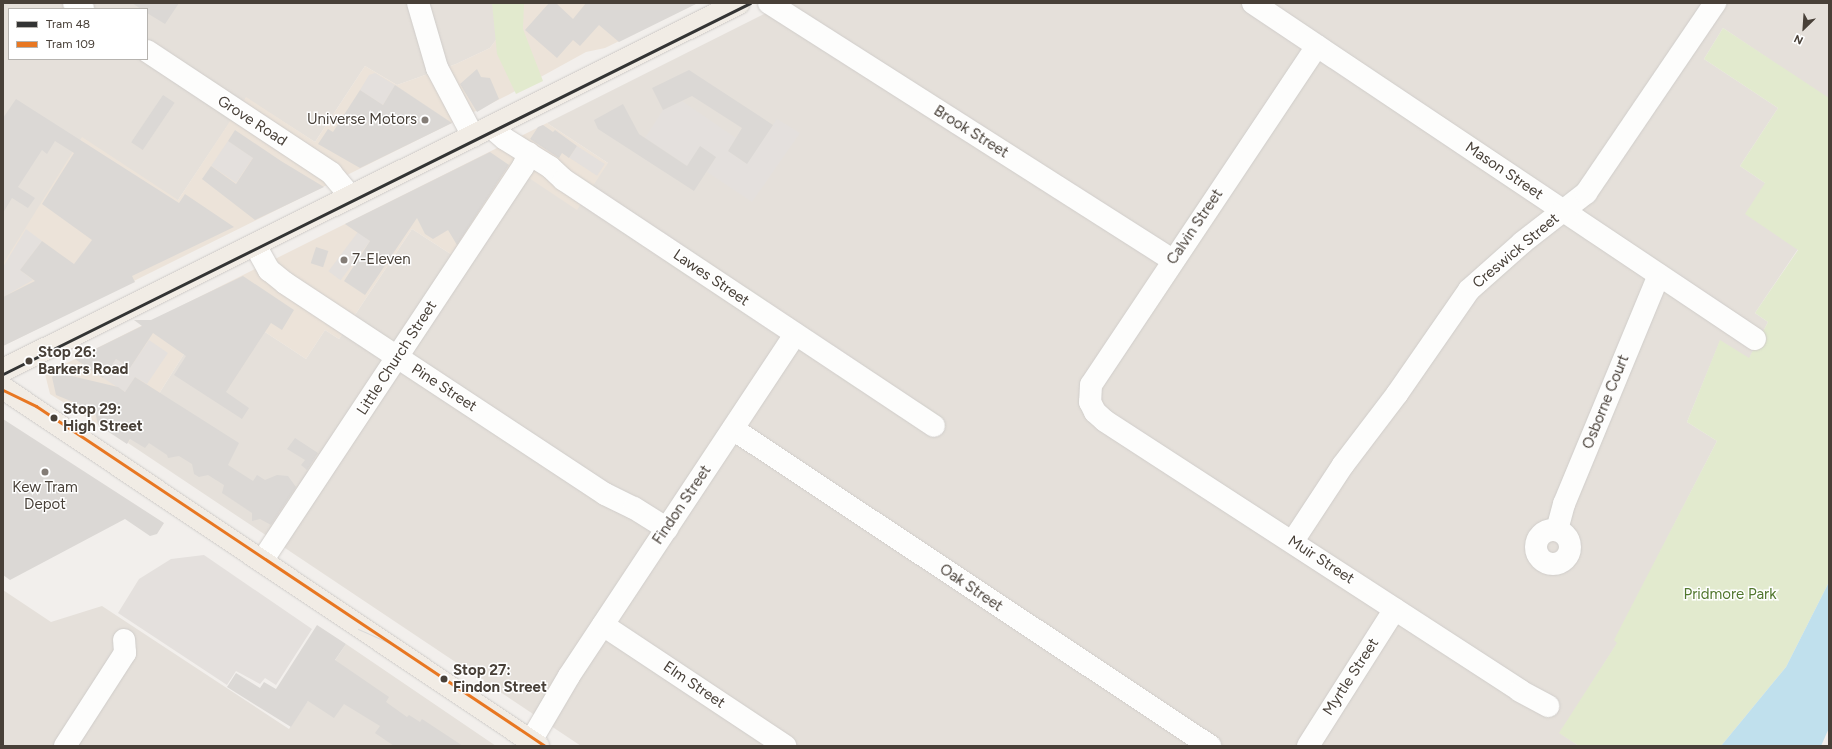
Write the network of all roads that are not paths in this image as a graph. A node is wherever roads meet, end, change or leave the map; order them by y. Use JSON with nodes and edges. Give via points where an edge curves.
{"nodes":[{"id":1,"x":418,"y":3,"type":"edge"},
{"id":2,"x":739,"y":3,"type":"edge"},
{"id":3,"x":769,"y":3,"type":"edge"},
{"id":4,"x":1253,"y":3,"type":"edge"},
{"id":5,"x":1715,"y":3,"type":"edge"},
{"id":6,"x":1317,"y":46,"type":"junction"},
{"id":7,"x":148,"y":52,"type":"edge"},
{"id":8,"x":482,"y":132,"type":"junction"},
{"id":9,"x":529,"y":153,"type":"junction"},
{"id":10,"x":351,"y":197,"type":"junction"},
{"id":11,"x":1564,"y":212,"type":"junction"},
{"id":12,"x":255,"y":245,"type":"junction"},
{"id":13,"x":1173,"y":260,"type":"junction"},
{"id":14,"x":1659,"y":275,"type":"junction"},
{"id":15,"x":795,"y":334,"type":"junction"},
{"id":16,"x":1755,"y":339,"type":"dead end"},
{"id":17,"x":398,"y":357,"type":"junction"},
{"id":18,"x":3,"y":370,"type":"edge"},
{"id":19,"x":3,"y":388,"type":"edge"},
{"id":20,"x":1095,"y":412,"type":"joint"},
{"id":21,"x":934,"y":426,"type":"dead end"},
{"id":22,"x":733,"y":429,"type":"junction"},
{"id":23,"x":1557,"y":530,"type":"dead end"},
{"id":24,"x":664,"y":533,"type":"junction"},
{"id":25,"x":1293,"y":542,"type":"junction"},
{"id":26,"x":262,"y":561,"type":"junction"},
{"id":27,"x":1395,"y":609,"type":"junction"},
{"id":28,"x":603,"y":625,"type":"junction"},
{"id":29,"x":124,"y":640,"type":"dead end"},
{"id":30,"x":1548,"y":706,"type":"dead end"},
{"id":31,"x":527,"y":743,"type":"edge"},
{"id":32,"x":65,"y":746,"type":"edge"},
{"id":33,"x":786,"y":746,"type":"edge"},
{"id":34,"x":1210,"y":746,"type":"edge"},
{"id":35,"x":1308,"y":746,"type":"edge"}],
"edges":[{"from":1,"to":8,"type":"street","via":[[437,68]]},
{"from":2,"to":8,"type":"main road"},
{"from":3,"to":13,"type":"street","name":"Brook Street"},
{"from":4,"to":6,"type":"street","name":"Mason Street"},
{"from":5,"to":11,"type":"street","name":"Creswick Street","via":[[1594,183]]},
{"from":6,"to":11,"type":"street","name":"Mason Street"},
{"from":6,"to":13,"type":"street","name":"Calvin Street"},
{"from":7,"to":10,"type":"street","name":"Grove Road","via":[[331,173]]},
{"from":8,"to":9,"type":"street","name":"Lawes Street","via":[[505,139]]},
{"from":8,"to":10,"type":"main road"},
{"from":9,"to":15,"type":"street","name":"Lawes Street","via":[[564,180]]},
{"from":9,"to":17,"type":"street","name":"Little Church Street","via":[[523,167]]},
{"from":10,"to":12,"type":"main road"},
{"from":11,"to":14,"type":"street","name":"Mason Street"},
{"from":11,"to":25,"type":"street","name":"Creswick Street","via":[[1523,242],[1469,290],[1404,384],[1343,465]]},
{"from":12,"to":17,"type":"street","name":"Pine Street","via":[[265,265],[274,275]]},
{"from":12,"to":18,"type":"main road"},
{"from":13,"to":20,"type":"street","name":"Calvin Street","via":[[1091,385],[1088,396]]},
{"from":14,"to":16,"type":"street","name":"Mason Street"},
{"from":14,"to":23,"type":"street","name":"Osborne Court","via":[[1564,504]]},
{"from":15,"to":21,"type":"street","name":"Lawes Street"},
{"from":15,"to":22,"type":"street","name":"Findon Street"},
{"from":17,"to":24,"type":"street","name":"Pine Street","via":[[604,494],[634,508]]},
{"from":17,"to":26,"type":"street","name":"Little Church Street"},
{"from":19,"to":26,"type":"main road"},
{"from":20,"to":25,"type":"street","name":"Muir Street"},
{"from":22,"to":24,"type":"street","name":"Findon Street"},
{"from":22,"to":34,"type":"street","name":"Oak Street"},
{"from":24,"to":28,"type":"street","name":"Findon Street"},
{"from":25,"to":27,"type":"street","name":"Muir Street"},
{"from":26,"to":31,"type":"main road"},
{"from":27,"to":30,"type":"street","name":"Muir Street","via":[[1520,691]]},
{"from":27,"to":35,"type":"street","name":"Myrtle Street"},
{"from":28,"to":31,"type":"street","name":"Findon Street"},
{"from":28,"to":33,"type":"street","name":"Elm Street"},
{"from":29,"to":32,"type":"street","via":[[125,653]]}]}
